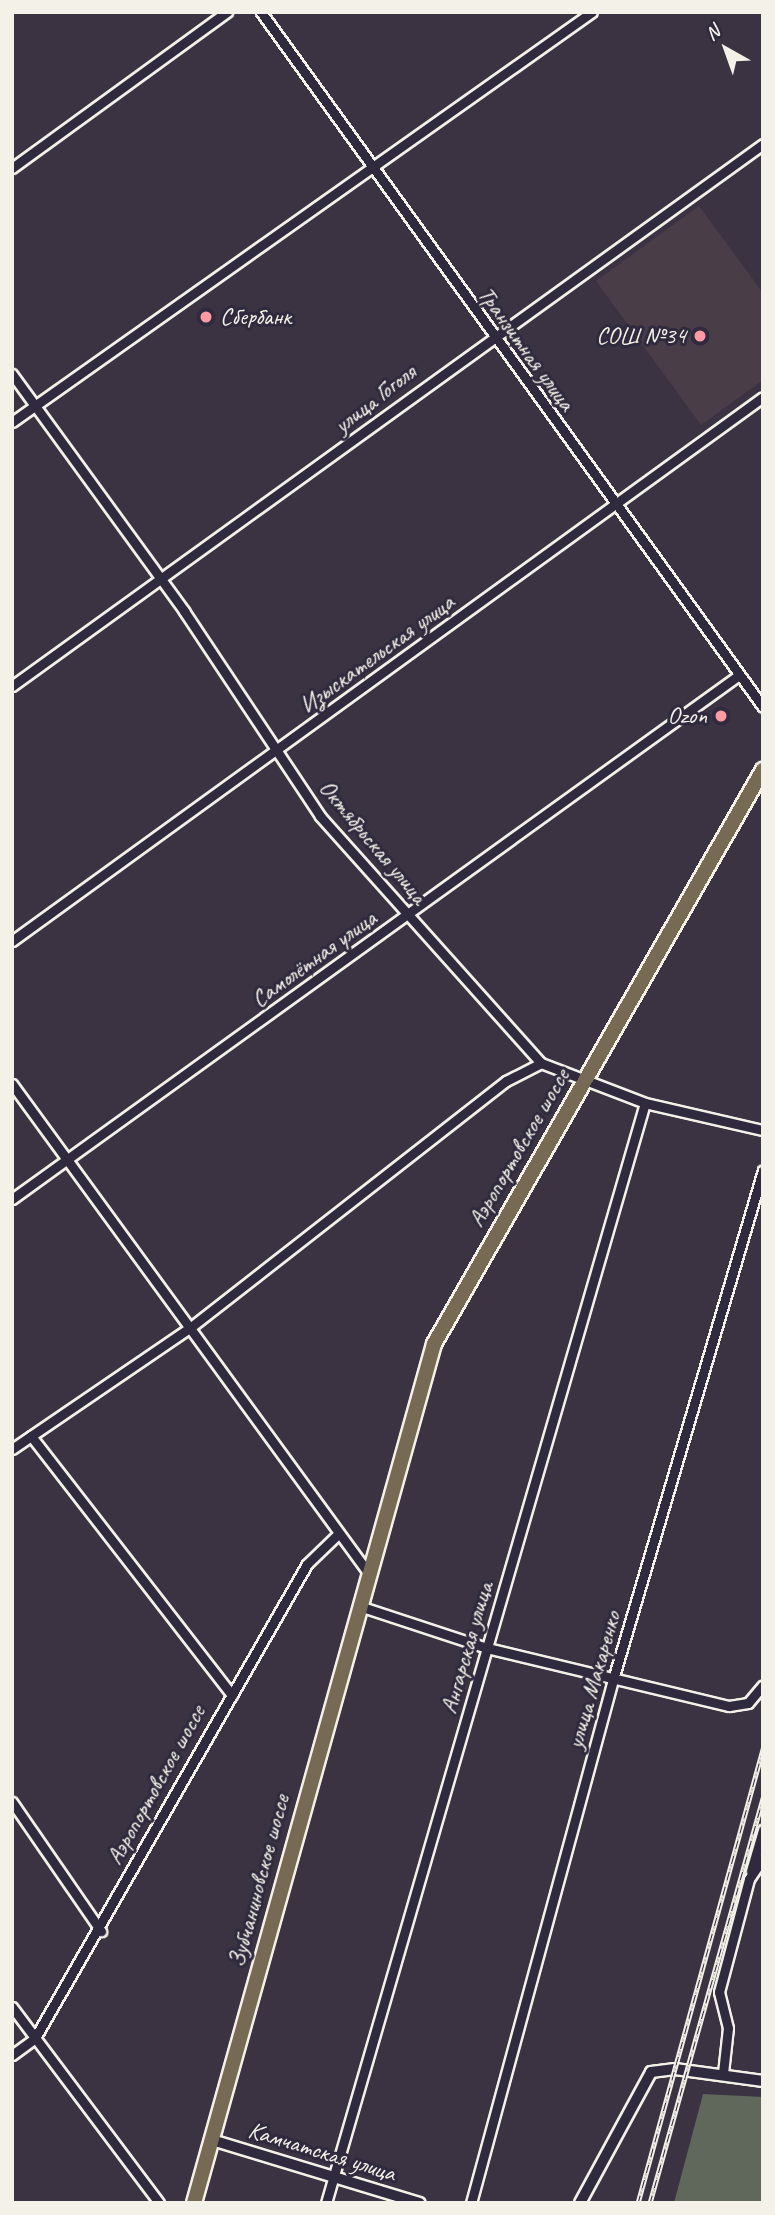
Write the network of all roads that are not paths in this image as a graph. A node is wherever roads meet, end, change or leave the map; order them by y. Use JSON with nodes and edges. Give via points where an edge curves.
{"nodes":[{"id":1,"x":227,"y":12,"type":"edge"},
{"id":2,"x":261,"y":12,"type":"edge"},
{"id":3,"x":593,"y":12,"type":"edge"},
{"id":4,"x":763,"y":144,"type":"edge"},
{"id":5,"x":12,"y":168,"type":"edge"},
{"id":6,"x":373,"y":168,"type":"junction"},
{"id":7,"x":491,"y":334,"type":"junction"},
{"id":8,"x":12,"y":373,"type":"edge"},
{"id":9,"x":763,"y":397,"type":"edge"},
{"id":10,"x":33,"y":407,"type":"junction"},
{"id":11,"x":12,"y":422,"type":"edge"},
{"id":12,"x":617,"y":507,"type":"junction"},
{"id":13,"x":157,"y":579,"type":"junction"},
{"id":14,"x":739,"y":675,"type":"junction"},
{"id":15,"x":12,"y":686,"type":"edge"},
{"id":16,"x":763,"y":707,"type":"edge"},
{"id":17,"x":279,"y":748,"type":"junction"},
{"id":18,"x":763,"y":770,"type":"edge"},
{"id":19,"x":408,"y":915,"type":"junction"},
{"id":20,"x":12,"y":941,"type":"edge"},
{"id":21,"x":541,"y":1063,"type":"junction"},
{"id":22,"x":582,"y":1083,"type":"junction"},
{"id":23,"x":12,"y":1084,"type":"edge"},
{"id":24,"x":645,"y":1103,"type":"junction"},
{"id":25,"x":763,"y":1130,"type":"edge"},
{"id":26,"x":66,"y":1161,"type":"junction"},
{"id":27,"x":763,"y":1170,"type":"edge"},
{"id":28,"x":12,"y":1199,"type":"edge"},
{"id":29,"x":191,"y":1327,"type":"junction"},
{"id":30,"x":31,"y":1436,"type":"junction"},
{"id":31,"x":12,"y":1449,"type":"edge"},
{"id":32,"x":337,"y":1535,"type":"junction"},
{"id":33,"x":367,"y":1571,"type":"junction"},
{"id":34,"x":359,"y":1606,"type":"junction"},
{"id":35,"x":487,"y":1648,"type":"junction"},
{"id":36,"x":614,"y":1676,"type":"junction"},
{"id":37,"x":763,"y":1685,"type":"edge"},
{"id":38,"x":232,"y":1695,"type":"junction"},
{"id":39,"x":12,"y":1802,"type":"edge"},
{"id":40,"x":763,"y":1830,"type":"edge"},
{"id":41,"x":763,"y":1858,"type":"edge"},
{"id":42,"x":749,"y":1879,"type":"junction"},
{"id":43,"x":101,"y":1931,"type":"junction"},
{"id":44,"x":12,"y":2007,"type":"edge"},
{"id":45,"x":35,"y":2038,"type":"junction"},
{"id":46,"x":12,"y":2055,"type":"edge"},
{"id":47,"x":723,"y":2073,"type":"junction"},
{"id":48,"x":763,"y":2081,"type":"edge"},
{"id":49,"x":212,"y":2140,"type":"junction"},
{"id":50,"x":333,"y":2178,"type":"junction"},
{"id":51,"x":159,"y":2203,"type":"edge"},
{"id":52,"x":194,"y":2203,"type":"edge"},
{"id":53,"x":326,"y":2203,"type":"edge"},
{"id":54,"x":420,"y":2203,"type":"edge"},
{"id":55,"x":471,"y":2203,"type":"edge"},
{"id":56,"x":580,"y":2203,"type":"edge"}],
"edges":[{"from":1,"to":5,"type":"street"},
{"from":2,"to":6,"type":"street","name":"Транзитная улица"},
{"from":3,"to":6,"type":"street"},
{"from":4,"to":7,"type":"street","name":"улица Гоголя"},
{"from":6,"to":7,"type":"street","name":"Транзитная улица"},
{"from":6,"to":10,"type":"street"},
{"from":7,"to":12,"type":"street","name":"Транзитная улица"},
{"from":7,"to":13,"type":"street","name":"улица Гоголя","via":[[337,454]]},
{"from":8,"to":10,"type":"street","name":"Октябрьская улица"},
{"from":9,"to":12,"type":"street","name":"Изыскательская улица"},
{"from":10,"to":11,"type":"street"},
{"from":10,"to":13,"type":"street","name":"Октябрьская улица"},
{"from":12,"to":14,"type":"street","name":"Транзитная улица"},
{"from":12,"to":17,"type":"street","name":"Изыскательская улица"},
{"from":13,"to":15,"type":"street","name":"улица Гоголя"},
{"from":13,"to":17,"type":"street","name":"Октябрьская улица"},
{"from":14,"to":16,"type":"street","name":"Транзитная улица"},
{"from":14,"to":19,"type":"street","name":"Самолётная улица"},
{"from":17,"to":19,"type":"street","name":"Октябрьская улица","via":[[320,816]]},
{"from":17,"to":20,"type":"street","name":"Изыскательская улица"},
{"from":18,"to":22,"type":"main road","name":"Аэропортовское шоссе"},
{"from":19,"to":21,"type":"street","name":"Октябрьская улица"},
{"from":19,"to":26,"type":"street","name":"Самолётная улица"},
{"from":21,"to":22,"type":"street","name":"Октябрьская улица"},
{"from":21,"to":29,"type":"street","via":[[506,1081]]},
{"from":22,"to":24,"type":"street","name":"Октябрьская улица"},
{"from":22,"to":33,"type":"main road","name":"Аэропортовское шоссе","via":[[435,1344]]},
{"from":23,"to":26,"type":"street"},
{"from":24,"to":25,"type":"street","name":"Октябрьская улица"},
{"from":24,"to":35,"type":"street","name":"Ангарская улица"},
{"from":26,"to":28,"type":"street","name":"Самолётная улица"},
{"from":26,"to":29,"type":"street"},
{"from":27,"to":36,"type":"street","name":"улица Макаренко"},
{"from":29,"to":30,"type":"street"},
{"from":29,"to":32,"type":"street"},
{"from":30,"to":31,"type":"street"},
{"from":30,"to":38,"type":"street"},
{"from":32,"to":33,"type":"street"},
{"from":32,"to":38,"type":"street","name":"Аэропортовское шоссе","via":[[307,1564]]},
{"from":33,"to":34,"type":"main road","name":"Зубчаниновское шоссе"},
{"from":34,"to":35,"type":"street"},
{"from":34,"to":49,"type":"main road","name":"Зубчаниновское шоссе"},
{"from":35,"to":36,"type":"street"},
{"from":35,"to":50,"type":"street","name":"Ангарская улица"},
{"from":36,"to":37,"type":"street","via":[[729,1706],[748,1703]]},
{"from":36,"to":55,"type":"street","name":"улица Макаренко"},
{"from":38,"to":43,"type":"street","name":"Аэропортовское шоссе"},
{"from":39,"to":43,"type":"street"},
{"from":40,"to":42,"type":"street"},
{"from":41,"to":42,"type":"street"},
{"from":42,"to":47,"type":"street","via":[[719,1992],[728,2028]]},
{"from":43,"to":45,"type":"street","name":"Аэропортовское шоссе"},
{"from":44,"to":45,"type":"street"},
{"from":45,"to":46,"type":"street","name":"Аэропортовское шоссе"},
{"from":45,"to":51,"type":"street"},
{"from":47,"to":48,"type":"street"},
{"from":47,"to":56,"type":"street","via":[[665,2069],[644,2078]]},
{"from":49,"to":50,"type":"street","name":"Камчатская улица"},
{"from":49,"to":52,"type":"main road","name":"Зубчаниновское шоссе"},
{"from":50,"to":53,"type":"street","name":"Ангарская улица"},
{"from":50,"to":54,"type":"street","name":"Камчатская улица"}]}
